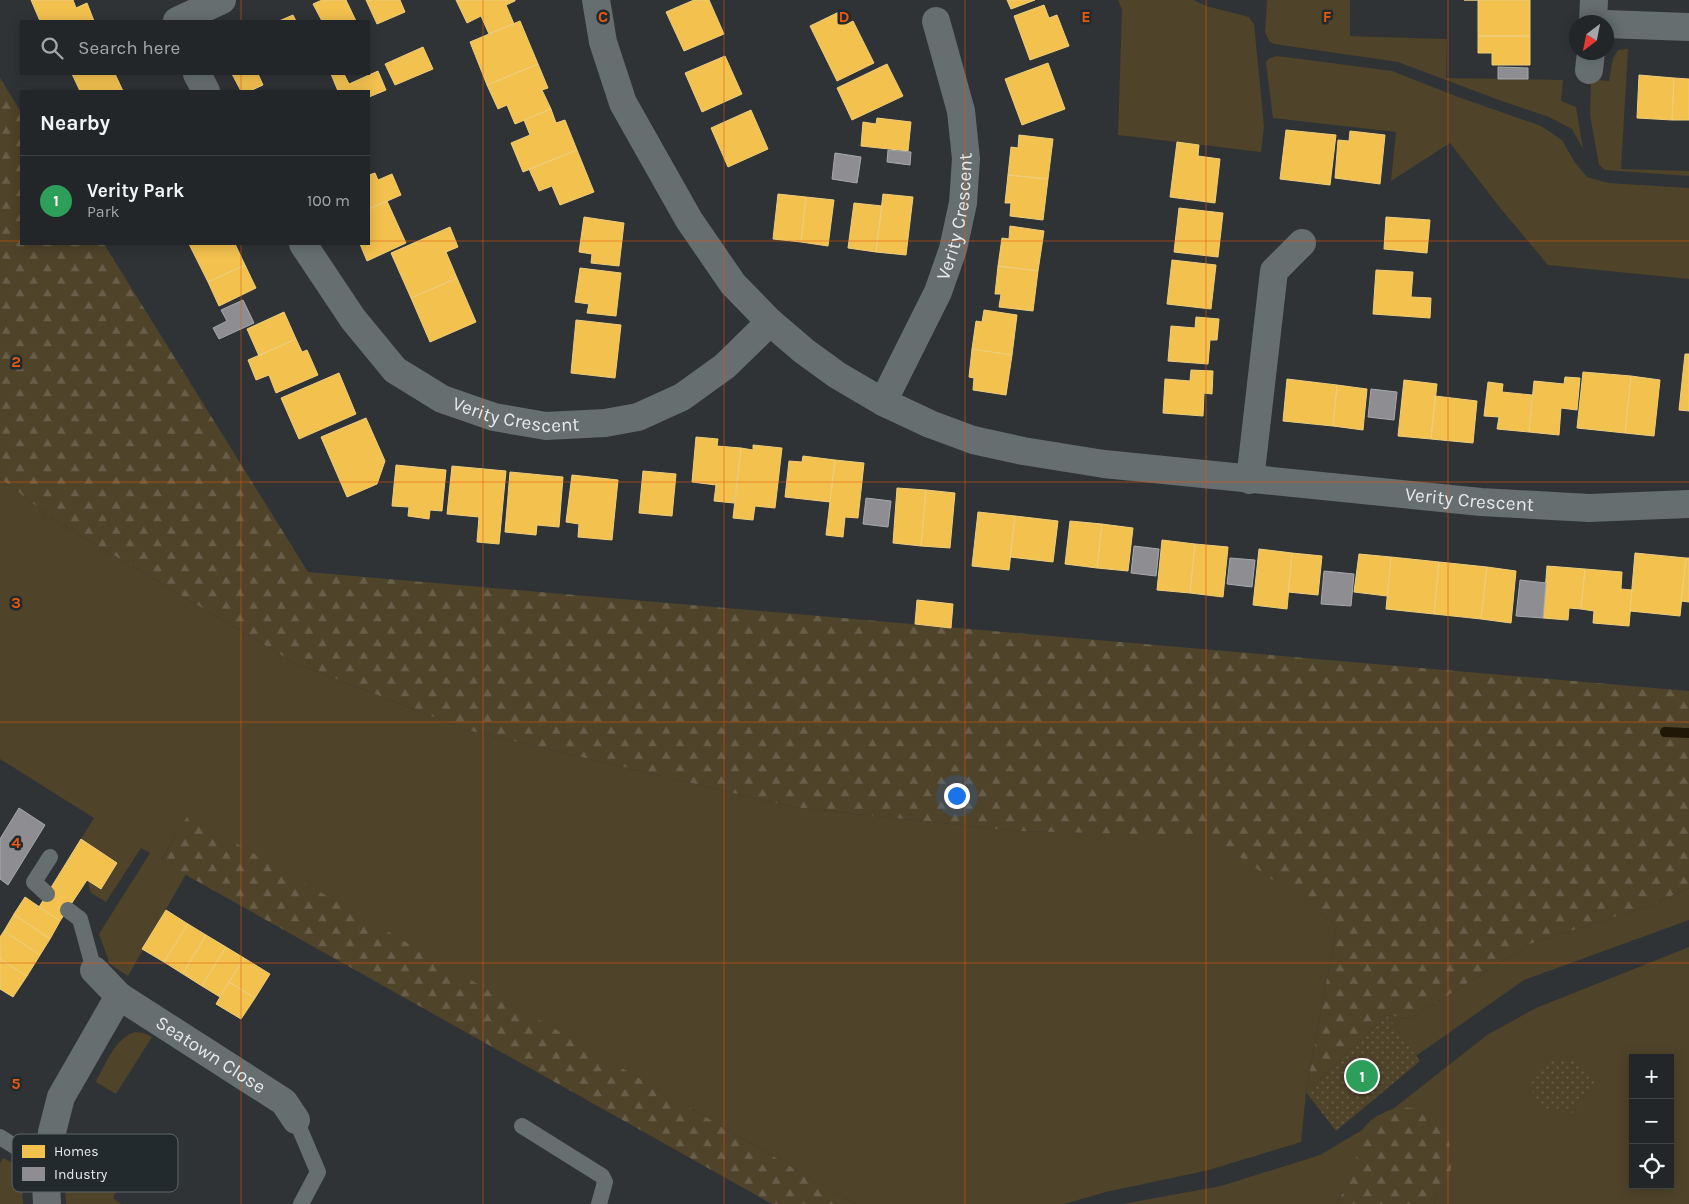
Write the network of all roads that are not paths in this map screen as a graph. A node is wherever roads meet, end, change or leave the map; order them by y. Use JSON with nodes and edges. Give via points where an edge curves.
{"nodes":[{"id":1,"x":222,"y":0,"type":"edge"},
{"id":2,"x":596,"y":0,"type":"edge"},
{"id":3,"x":1594,"y":0,"type":"edge"},
{"id":4,"x":1594,"y":15,"type":"edge"},
{"id":5,"x":179,"y":20,"type":"edge"},
{"id":6,"x":936,"y":20,"type":"dead end"},
{"id":7,"x":1614,"y":24,"type":"edge"},
{"id":8,"x":1689,"y":27,"type":"edge"},
{"id":9,"x":198,"y":75,"type":"edge"},
{"id":10,"x":205,"y":90,"type":"edge"},
{"id":11,"x":1302,"y":242,"type":"dead end"},
{"id":12,"x":304,"y":245,"type":"edge"},
{"id":13,"x":770,"y":322,"type":"junction"},
{"id":14,"x":883,"y":402,"type":"junction"},
{"id":15,"x":1250,"y":480,"type":"junction"},
{"id":16,"x":1689,"y":504,"type":"edge"},
{"id":17,"x":50,"y":857,"type":"dead end"},
{"id":18,"x":47,"y":894,"type":"dead end"},
{"id":19,"x":68,"y":910,"type":"dead end"},
{"id":20,"x":94,"y":970,"type":"joint"},
{"id":21,"x":119,"y":996,"type":"junction"},
{"id":22,"x":296,"y":1120,"type":"joint"},
{"id":23,"x":522,"y":1126,"type":"dead end"},
{"id":24,"x":52,"y":1134,"type":"edge"},
{"id":25,"x":0,"y":1137,"type":"edge"},
{"id":26,"x":12,"y":1144,"type":"edge"},
{"id":27,"x":301,"y":1204,"type":"edge"},
{"id":28,"x":599,"y":1204,"type":"edge"}],
"edges":[{"from":1,"to":5,"type":"street"},
{"from":2,"to":13,"type":"street","name":"Verity Crescent","via":[[603,42],[623,102],[689,220],[733,284]]},
{"from":3,"to":4,"type":"street"},
{"from":6,"to":14,"type":"street","name":"Verity Crescent","via":[[962,111],[966,159],[963,203],[953,249],[938,292]]},
{"from":7,"to":8,"type":"street"},
{"from":9,"to":10,"type":"street"},
{"from":11,"to":15,"type":"street","via":[[1274,271]]},
{"from":12,"to":13,"type":"street","name":"Verity Crescent","via":[[353,319],[395,370],[442,399],[494,417],[546,426],[605,423],[638,417],[682,398],[725,366]]},
{"from":13,"to":14,"type":"street","name":"Verity Crescent","via":[[837,375]]},
{"from":14,"to":15,"type":"street","name":"Verity Crescent","via":[[964,437],[1014,449],[1104,464]]},
{"from":15,"to":16,"type":"street","name":"Verity Crescent","via":[[1481,502],[1590,508]]},
{"from":17,"to":18,"type":"lane","via":[[34,882]]},
{"from":19,"to":20,"type":"lane","via":[[80,919]]},
{"from":20,"to":21,"type":"street","name":"Seatown Close"},
{"from":21,"to":22,"type":"street","name":"Seatown Close","via":[[284,1102]]},
{"from":21,"to":24,"type":"street","via":[[60,1097]]},
{"from":22,"to":27,"type":"lane","via":[[318,1172]]},
{"from":23,"to":28,"type":"lane","via":[[602,1176],[605,1182]]},
{"from":25,"to":26,"type":"lane"}]}
